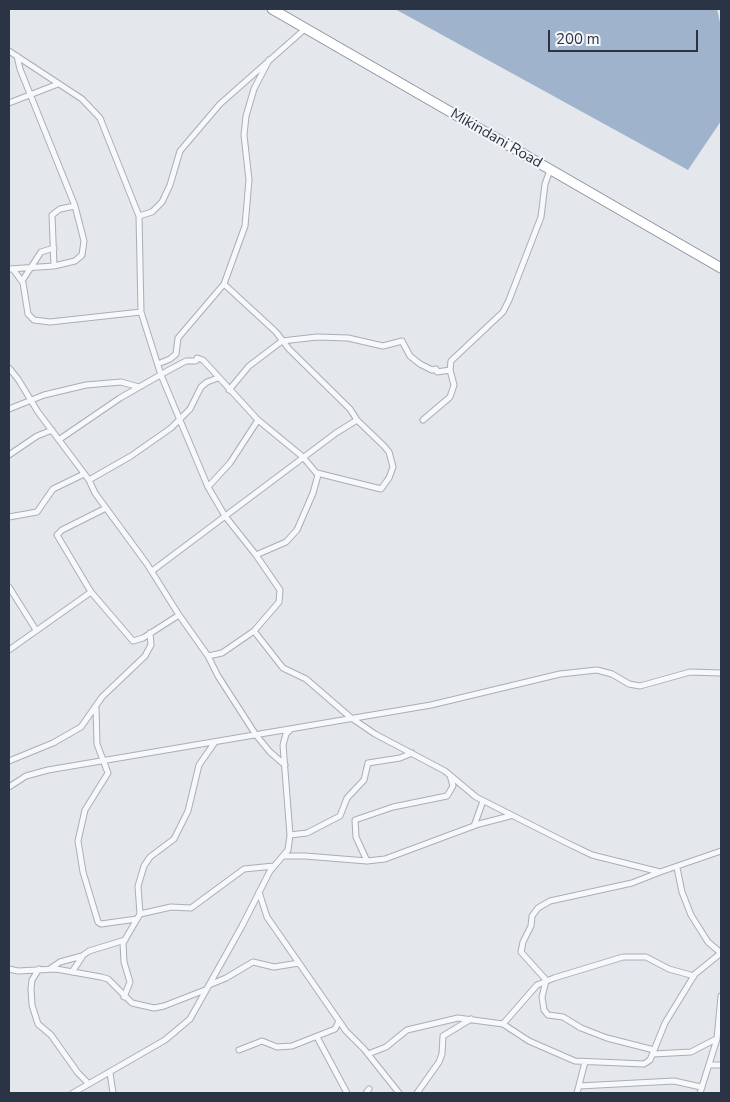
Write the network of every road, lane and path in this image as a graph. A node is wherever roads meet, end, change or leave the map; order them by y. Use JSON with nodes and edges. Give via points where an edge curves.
{"nodes":[{"id":1,"x":272,"y":9,"type":"edge"},
{"id":2,"x":306,"y":28,"type":"junction"},
{"id":3,"x":9,"y":51,"type":"edge"},
{"id":4,"x":17,"y":56,"type":"junction"},
{"id":5,"x":269,"y":60,"type":"junction"},
{"id":6,"x":58,"y":84,"type":"junction"},
{"id":7,"x":31,"y":94,"type":"junction"},
{"id":8,"x":9,"y":103,"type":"edge"},
{"id":9,"x":550,"y":170,"type":"junction"},
{"id":10,"x":75,"y":206,"type":"junction"},
{"id":11,"x":139,"y":216,"type":"junction"},
{"id":12,"x":54,"y":248,"type":"junction"},
{"id":13,"x":54,"y":266,"type":"junction"},
{"id":14,"x":31,"y":268,"type":"junction"},
{"id":15,"x":721,"y":268,"type":"edge"},
{"id":16,"x":11,"y":269,"type":"edge"},
{"id":17,"x":22,"y":281,"type":"junction"},
{"id":18,"x":224,"y":284,"type":"junction"},
{"id":19,"x":141,"y":312,"type":"junction"},
{"id":20,"x":284,"y":340,"type":"junction"},
{"id":21,"x":158,"y":364,"type":"junction"},
{"id":22,"x":9,"y":368,"type":"edge"},
{"id":23,"x":450,"y":370,"type":"junction"},
{"id":24,"x":161,"y":375,"type":"junction"},
{"id":25,"x":218,"y":378,"type":"junction"},
{"id":26,"x":139,"y":387,"type":"junction"},
{"id":27,"x":229,"y":390,"type":"junction"},
{"id":28,"x":32,"y":401,"type":"junction"},
{"id":29,"x":9,"y":409,"type":"edge"},
{"id":30,"x":179,"y":420,"type":"junction"},
{"id":31,"x":258,"y":420,"type":"junction"},
{"id":32,"x":357,"y":420,"type":"junction"},
{"id":33,"x":423,"y":420,"type":"dead end"},
{"id":34,"x":52,"y":430,"type":"junction"},
{"id":35,"x":60,"y":439,"type":"junction"},
{"id":36,"x":9,"y":455,"type":"edge"},
{"id":37,"x":303,"y":457,"type":"junction"},
{"id":38,"x":317,"y":473,"type":"junction"},
{"id":39,"x":84,"y":474,"type":"junction"},
{"id":40,"x":89,"y":480,"type":"junction"},
{"id":41,"x":208,"y":487,"type":"junction"},
{"id":42,"x":106,"y":508,"type":"junction"},
{"id":43,"x":225,"y":516,"type":"junction"},
{"id":44,"x":9,"y":517,"type":"edge"},
{"id":45,"x":256,"y":555,"type":"junction"},
{"id":46,"x":152,"y":571,"type":"junction"},
{"id":47,"x":9,"y":587,"type":"edge"},
{"id":48,"x":91,"y":592,"type":"junction"},
{"id":49,"x":179,"y":615,"type":"junction"},
{"id":50,"x":36,"y":630,"type":"junction"},
{"id":51,"x":254,"y":630,"type":"junction"},
{"id":52,"x":150,"y":633,"type":"junction"},
{"id":53,"x":9,"y":650,"type":"edge"},
{"id":54,"x":208,"y":656,"type":"junction"},
{"id":55,"x":721,"y":673,"type":"edge"},
{"id":56,"x":96,"y":708,"type":"junction"},
{"id":57,"x":350,"y":717,"type":"junction"},
{"id":58,"x":291,"y":729,"type":"junction"},
{"id":59,"x":256,"y":735,"type":"junction"},
{"id":60,"x":215,"y":742,"type":"junction"},
{"id":61,"x":412,"y":753,"type":"junction"},
{"id":62,"x":103,"y":759,"type":"junction"},
{"id":63,"x":9,"y":761,"type":"edge"},
{"id":64,"x":285,"y":765,"type":"junction"},
{"id":65,"x":450,"y":775,"type":"junction"},
{"id":66,"x":9,"y":787,"type":"edge"},
{"id":67,"x":483,"y":801,"type":"junction"},
{"id":68,"x":511,"y":816,"type":"junction"},
{"id":69,"x":474,"y":826,"type":"junction"},
{"id":70,"x":290,"y":835,"type":"junction"},
{"id":71,"x":721,"y":852,"type":"edge"},
{"id":72,"x":285,"y":856,"type":"junction"},
{"id":73,"x":367,"y":861,"type":"junction"},
{"id":74,"x":275,"y":865,"type":"junction"},
{"id":75,"x":677,"y":868,"type":"junction"},
{"id":76,"x":660,"y":872,"type":"junction"},
{"id":77,"x":259,"y":890,"type":"junction"},
{"id":78,"x":138,"y":916,"type":"junction"},
{"id":79,"x":125,"y":940,"type":"junction"},
{"id":80,"x":721,"y":953,"type":"edge"},
{"id":81,"x":82,"y":956,"type":"junction"},
{"id":82,"x":299,"y":963,"type":"junction"},
{"id":83,"x":50,"y":968,"type":"junction"},
{"id":84,"x":9,"y":969,"type":"edge"},
{"id":85,"x":39,"y":969,"type":"junction"},
{"id":86,"x":72,"y":972,"type":"junction"},
{"id":87,"x":694,"y":976,"type":"junction"},
{"id":88,"x":547,"y":981,"type":"junction"},
{"id":89,"x":207,"y":987,"type":"junction"},
{"id":90,"x":124,"y":996,"type":"junction"},
{"id":91,"x":721,"y":996,"type":"edge"},
{"id":92,"x":471,"y":1019,"type":"junction"},
{"id":93,"x":339,"y":1021,"type":"junction"},
{"id":94,"x":503,"y":1024,"type":"junction"},
{"id":95,"x":720,"y":1031,"type":"edge"},
{"id":96,"x":317,"y":1037,"type":"junction"},
{"id":97,"x":717,"y":1039,"type":"junction"},
{"id":98,"x":239,"y":1050,"type":"dead end"},
{"id":99,"x":654,"y":1052,"type":"junction"},
{"id":100,"x":368,"y":1054,"type":"junction"},
{"id":101,"x":586,"y":1062,"type":"junction"},
{"id":102,"x":721,"y":1065,"type":"edge"},
{"id":103,"x":710,"y":1066,"type":"junction"},
{"id":104,"x":110,"y":1073,"type":"junction"},
{"id":105,"x":88,"y":1083,"type":"junction"},
{"id":106,"x":579,"y":1086,"type":"junction"},
{"id":107,"x":701,"y":1086,"type":"junction"},
{"id":108,"x":73,"y":1093,"type":"edge"},
{"id":109,"x":113,"y":1093,"type":"edge"},
{"id":110,"x":347,"y":1093,"type":"edge"},
{"id":111,"x":398,"y":1093,"type":"edge"},
{"id":112,"x":417,"y":1093,"type":"edge"},
{"id":113,"x":577,"y":1093,"type":"edge"},
{"id":114,"x":700,"y":1093,"type":"edge"}],
"edges":[{"from":1,"to":2,"type":"highway","name":"Mikindani Road"},
{"from":2,"to":5,"type":"street"},
{"from":2,"to":9,"type":"highway","name":"Mikindani Road"},
{"from":3,"to":4,"type":"street"},
{"from":4,"to":6,"type":"street"},
{"from":4,"to":7,"type":"street"},
{"from":5,"to":11,"type":"street","via":[[220,104],[184,144],[177,155],[162,202],[152,212]]},
{"from":5,"to":18,"type":"street","via":[[254,89],[246,116],[244,135],[249,180],[245,226]]},
{"from":6,"to":7,"type":"street"},
{"from":6,"to":11,"type":"street","via":[[82,99],[100,118]]},
{"from":7,"to":8,"type":"street"},
{"from":7,"to":10,"type":"street"},
{"from":9,"to":15,"type":"highway","name":"Mikindani Road"},
{"from":9,"to":23,"type":"street","via":[[544,184],[541,217],[503,312],[451,362]]},
{"from":10,"to":12,"type":"street","via":[[52,214]]},
{"from":10,"to":13,"type":"street","via":[[84,234],[82,254],[75,261]]},
{"from":11,"to":19,"type":"street"},
{"from":12,"to":13,"type":"street"},
{"from":12,"to":14,"type":"street","via":[[41,252]]},
{"from":13,"to":14,"type":"street"},
{"from":14,"to":16,"type":"street"},
{"from":14,"to":17,"type":"street"},
{"from":16,"to":17,"type":"street"},
{"from":17,"to":19,"type":"street","via":[[28,315],[38,322]]},
{"from":18,"to":20,"type":"street"},
{"from":18,"to":21,"type":"street","via":[[178,338],[176,354]]},
{"from":19,"to":21,"type":"street"},
{"from":20,"to":23,"type":"street","via":[[338,337],[383,346],[402,341],[410,356],[420,364],[437,372]]},
{"from":20,"to":27,"type":"street","via":[[249,366]]},
{"from":20,"to":32,"type":"street"},
{"from":21,"to":24,"type":"street"},
{"from":22,"to":28,"type":"street"},
{"from":23,"to":33,"type":"street","via":[[454,385],[450,397]]},
{"from":24,"to":25,"type":"street","via":[[198,358]]},
{"from":24,"to":26,"type":"street"},
{"from":24,"to":30,"type":"street"},
{"from":25,"to":27,"type":"street"},
{"from":25,"to":30,"type":"street","via":[[201,387],[193,405]]},
{"from":26,"to":28,"type":"street","via":[[121,382],[86,385]]},
{"from":26,"to":35,"type":"street"},
{"from":27,"to":31,"type":"street"},
{"from":28,"to":29,"type":"street"},
{"from":28,"to":34,"type":"street"},
{"from":30,"to":40,"type":"street","via":[[131,456]]},
{"from":30,"to":41,"type":"street"},
{"from":31,"to":37,"type":"street"},
{"from":31,"to":41,"type":"street","via":[[230,463]]},
{"from":32,"to":37,"type":"street"},
{"from":32,"to":38,"type":"street","via":[[389,452],[393,470],[384,487],[370,488]]},
{"from":34,"to":35,"type":"street"},
{"from":34,"to":36,"type":"street"},
{"from":35,"to":39,"type":"street"},
{"from":37,"to":38,"type":"street"},
{"from":37,"to":43,"type":"street"},
{"from":38,"to":45,"type":"street","via":[[313,493],[297,530],[286,542]]},
{"from":39,"to":40,"type":"street"},
{"from":39,"to":44,"type":"street","via":[[54,489],[37,512]]},
{"from":40,"to":42,"type":"street"},
{"from":41,"to":43,"type":"street"},
{"from":42,"to":46,"type":"street"},
{"from":42,"to":48,"type":"street","via":[[62,530],[57,536]]},
{"from":43,"to":45,"type":"street"},
{"from":43,"to":46,"type":"street"},
{"from":45,"to":51,"type":"street","via":[[274,579],[281,596],[277,606]]},
{"from":46,"to":49,"type":"street"},
{"from":47,"to":50,"type":"street"},
{"from":48,"to":50,"type":"street"},
{"from":48,"to":52,"type":"street","via":[[129,639],[137,641]]},
{"from":49,"to":52,"type":"street"},
{"from":49,"to":54,"type":"street"},
{"from":50,"to":53,"type":"street"},
{"from":51,"to":54,"type":"street","via":[[222,653]]},
{"from":51,"to":57,"type":"street","via":[[283,668],[306,679]]},
{"from":52,"to":56,"type":"street","via":[[151,645],[145,656],[102,697]]},
{"from":54,"to":59,"type":"street"},
{"from":55,"to":57,"type":"street","via":[[690,672],[640,686],[605,671],[578,671],[431,705]]},
{"from":56,"to":62,"type":"street","via":[[97,744]]},
{"from":56,"to":63,"type":"street","via":[[73,732]]},
{"from":57,"to":58,"type":"street"},
{"from":57,"to":61,"type":"street"},
{"from":58,"to":59,"type":"street"},
{"from":58,"to":64,"type":"street","via":[[284,738]]},
{"from":59,"to":60,"type":"street"},
{"from":59,"to":64,"type":"street"},
{"from":60,"to":62,"type":"street"},
{"from":60,"to":78,"type":"street","via":[[199,765],[191,804],[174,839],[150,857],[144,866],[138,886]]},
{"from":61,"to":65,"type":"street"},
{"from":61,"to":70,"type":"street","via":[[368,763],[364,780],[347,798],[340,816],[307,833]]},
{"from":62,"to":66,"type":"street","via":[[39,772]]},
{"from":62,"to":78,"type":"street","via":[[106,778],[87,804],[78,840],[83,872],[98,922]]},
{"from":64,"to":70,"type":"street"},
{"from":65,"to":67,"type":"street"},
{"from":65,"to":73,"type":"street","via":[[453,786],[447,796],[393,807],[355,820],[359,847]]},
{"from":67,"to":68,"type":"street"},
{"from":67,"to":69,"type":"street"},
{"from":68,"to":69,"type":"street"},
{"from":68,"to":76,"type":"street","via":[[592,855]]},
{"from":69,"to":73,"type":"street","via":[[402,854]]},
{"from":70,"to":72,"type":"street"},
{"from":71,"to":75,"type":"street"},
{"from":72,"to":73,"type":"street"},
{"from":72,"to":74,"type":"street"},
{"from":74,"to":77,"type":"street"},
{"from":74,"to":78,"type":"street","via":[[244,870],[192,908],[171,907]]},
{"from":75,"to":76,"type":"street"},
{"from":75,"to":80,"type":"street","via":[[691,915],[708,942]]},
{"from":76,"to":88,"type":"street","via":[[632,884],[550,901],[538,908],[532,916],[521,952]]},
{"from":77,"to":82,"type":"street","via":[[268,917]]},
{"from":77,"to":89,"type":"street"},
{"from":78,"to":79,"type":"street"},
{"from":79,"to":81,"type":"street"},
{"from":79,"to":90,"type":"street","via":[[124,960],[130,982]]},
{"from":80,"to":87,"type":"street"},
{"from":81,"to":83,"type":"street"},
{"from":81,"to":86,"type":"street"},
{"from":82,"to":89,"type":"street","via":[[274,967],[253,962]]},
{"from":82,"to":93,"type":"street"},
{"from":83,"to":85,"type":"street"},
{"from":83,"to":86,"type":"street"},
{"from":84,"to":85,"type":"street"},
{"from":85,"to":105,"type":"street","via":[[31,989],[38,1024],[51,1035]]},
{"from":86,"to":90,"type":"street","via":[[108,979]]},
{"from":87,"to":88,"type":"street","via":[[635,955]]},
{"from":87,"to":99,"type":"street","via":[[672,1009]]},
{"from":88,"to":94,"type":"street","via":[[534,988]]},
{"from":88,"to":99,"type":"street","via":[[542,998],[548,1015],[563,1016],[581,1028]]},
{"from":89,"to":90,"type":"street","via":[[154,1008],[132,1003]]},
{"from":89,"to":104,"type":"street","via":[[190,1019],[178,1030]]},
{"from":91,"to":95,"type":"street"},
{"from":92,"to":94,"type":"street"},
{"from":92,"to":100,"type":"street","via":[[448,1019],[411,1029],[386,1047]]},
{"from":92,"to":112,"type":"street","via":[[443,1036],[439,1062]]},
{"from":93,"to":96,"type":"street","via":[[335,1029]]},
{"from":93,"to":100,"type":"street"},
{"from":94,"to":101,"type":"street","via":[[555,1054]]},
{"from":95,"to":97,"type":"street"},
{"from":96,"to":98,"type":"street","via":[[285,1048],[259,1041]]},
{"from":96,"to":110,"type":"street"},
{"from":97,"to":99,"type":"street","via":[[691,1052]]},
{"from":97,"to":103,"type":"street"},
{"from":99,"to":101,"type":"street","via":[[647,1063],[636,1065]]},
{"from":100,"to":111,"type":"street"},
{"from":101,"to":106,"type":"street"},
{"from":102,"to":103,"type":"street"},
{"from":103,"to":107,"type":"street"},
{"from":104,"to":105,"type":"street"},
{"from":104,"to":109,"type":"street"},
{"from":105,"to":108,"type":"street"},
{"from":106,"to":107,"type":"street","via":[[674,1081]]},
{"from":106,"to":113,"type":"street"},
{"from":107,"to":114,"type":"street"}]}
